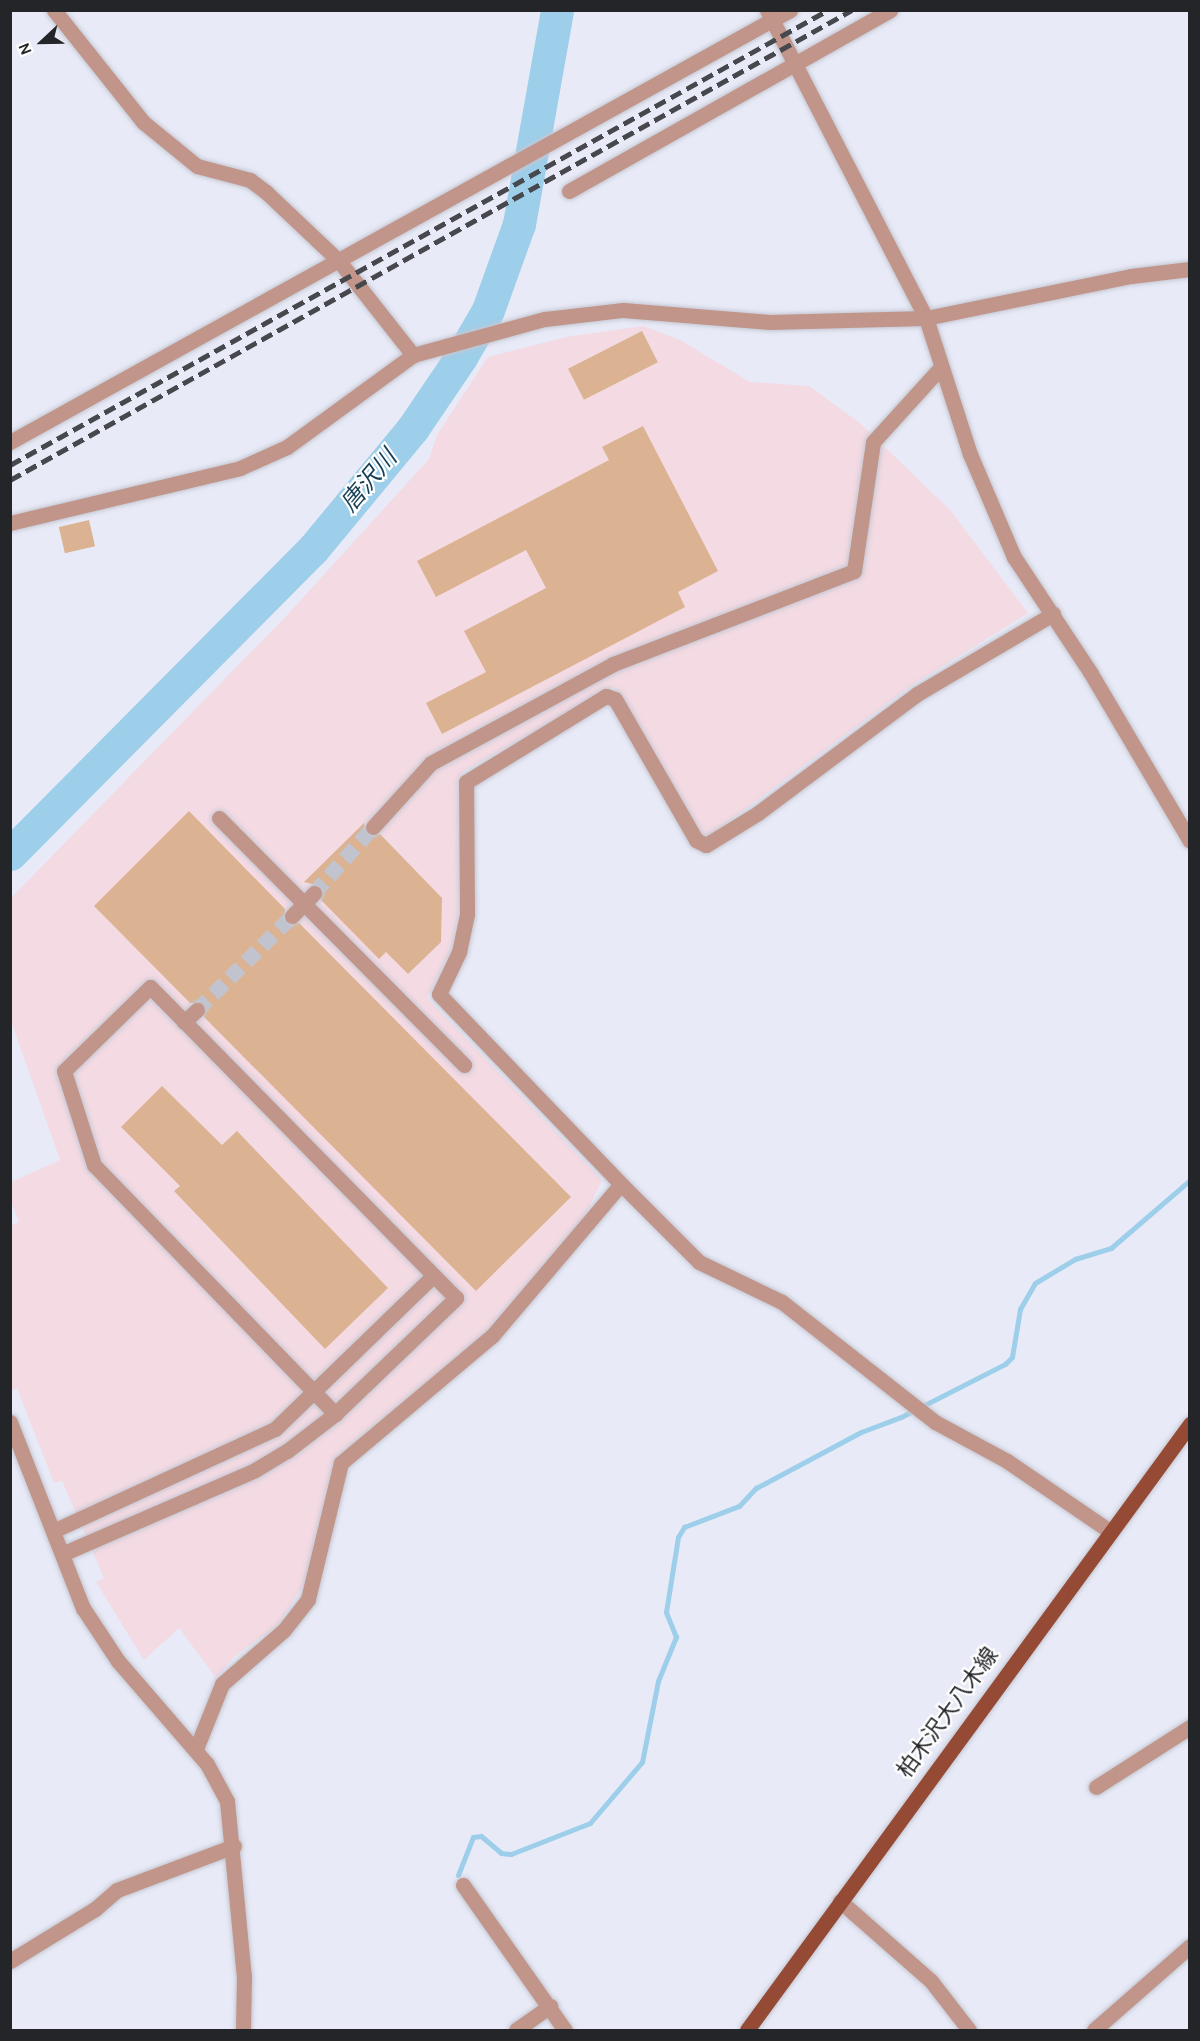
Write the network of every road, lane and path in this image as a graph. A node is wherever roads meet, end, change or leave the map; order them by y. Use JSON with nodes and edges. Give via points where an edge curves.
{"nodes":[{"id":1,"x":54,"y":10,"type":"edge"},
{"id":2,"x":790,"y":10,"type":"edge"},
{"id":3,"x":890,"y":10,"type":"edge"},
{"id":4,"x":768,"y":16,"type":"edge"},
{"id":5,"x":791,"y":64,"type":"junction"},
{"id":6,"x":569,"y":191,"type":"dead end"},
{"id":7,"x":339,"y":261,"type":"junction"},
{"id":8,"x":1190,"y":269,"type":"edge"},
{"id":9,"x":926,"y":318,"type":"junction"},
{"id":10,"x":413,"y":355,"type":"junction"},
{"id":11,"x":941,"y":367,"type":"junction"},
{"id":12,"x":10,"y":442,"type":"edge"},
{"id":13,"x":10,"y":523,"type":"edge"},
{"id":14,"x":1053,"y":614,"type":"junction"},
{"id":15,"x":219,"y":818,"type":"dead end"},
{"id":16,"x":373,"y":827,"type":"tunnel mouth"},
{"id":17,"x":1190,"y":840,"type":"edge"},
{"id":18,"x":309,"y":898,"type":"junction"},
{"id":19,"x":292,"y":916,"type":"tunnel mouth"},
{"id":20,"x":197,"y":1010,"type":"tunnel mouth"},
{"id":21,"x":184,"y":1022,"type":"junction"},
{"id":22,"x":464,"y":1065,"type":"dead end"},
{"id":23,"x":621,"y":1184,"type":"junction"},
{"id":24,"x":433,"y":1276,"type":"junction"},
{"id":25,"x":315,"y":1393,"type":"junction"},
{"id":26,"x":335,"y":1414,"type":"junction"},
{"id":27,"x":10,"y":1422,"type":"edge"},
{"id":28,"x":1190,"y":1424,"type":"edge"},
{"id":29,"x":1108,"y":1530,"type":"junction"},
{"id":30,"x":53,"y":1531,"type":"junction"},
{"id":31,"x":62,"y":1554,"type":"junction"},
{"id":32,"x":1190,"y":1727,"type":"edge"},
{"id":33,"x":196,"y":1749,"type":"junction"},
{"id":34,"x":1096,"y":1787,"type":"dead end"},
{"id":35,"x":234,"y":1846,"type":"junction"},
{"id":36,"x":463,"y":1885,"type":"dead end"},
{"id":37,"x":840,"y":1902,"type":"junction"},
{"id":38,"x":1190,"y":1946,"type":"edge"},
{"id":39,"x":12,"y":1956,"type":"edge"},
{"id":40,"x":550,"y":2006,"type":"junction"},
{"id":41,"x":243,"y":2031,"type":"edge"},
{"id":42,"x":516,"y":2031,"type":"edge"},
{"id":43,"x":565,"y":2031,"type":"edge"},
{"id":44,"x":747,"y":2031,"type":"edge"},
{"id":45,"x":969,"y":2031,"type":"edge"},
{"id":46,"x":1094,"y":2031,"type":"edge"}],
"edges":[{"from":1,"to":7,"type":"street","via":[[110,86],[175,151],[197,166],[250,180]]},
{"from":2,"to":4,"type":"street"},
{"from":3,"to":5,"type":"street"},
{"from":4,"to":5,"type":"street"},
{"from":4,"to":7,"type":"street","via":[[521,162]]},
{"from":5,"to":6,"type":"street"},
{"from":5,"to":9,"type":"street"},
{"from":7,"to":10,"type":"street"},
{"from":7,"to":12,"type":"street"},
{"from":8,"to":9,"type":"street","via":[[1131,276]]},
{"from":9,"to":10,"type":"street","via":[[770,322],[623,310],[545,319]]},
{"from":9,"to":11,"type":"street"},
{"from":10,"to":13,"type":"street","via":[[264,459],[213,477]]},
{"from":11,"to":14,"type":"street","via":[[970,454],[1014,557]]},
{"from":11,"to":16,"type":"street","via":[[873,442],[854,571],[613,664],[431,763]]},
{"from":14,"to":17,"type":"street"},
{"from":14,"to":23,"type":"street","via":[[927,688],[758,813],[706,845],[696,840],[615,699],[606,696],[466,782],[467,914],[459,952],[439,994]]},
{"from":15,"to":18,"type":"street"},
{"from":18,"to":19,"type":"street"},
{"from":18,"to":22,"type":"street"},
{"from":20,"to":21,"type":"street"},
{"from":21,"to":24,"type":"street"},
{"from":21,"to":25,"type":"street","via":[[150,987],[64,1071],[94,1165]]},
{"from":23,"to":29,"type":"street","via":[[699,1262],[782,1302],[935,1422],[1007,1461]]},
{"from":23,"to":33,"type":"street","via":[[492,1336],[341,1463],[308,1599],[284,1630],[222,1684]]},
{"from":24,"to":25,"type":"street"},
{"from":24,"to":26,"type":"street","via":[[456,1298]]},
{"from":25,"to":26,"type":"street"},
{"from":25,"to":30,"type":"street","via":[[275,1429],[243,1448]]},
{"from":26,"to":31,"type":"street","via":[[255,1470]]},
{"from":27,"to":30,"type":"street"},
{"from":28,"to":29,"type":"main road","name":"柏木沢大八木線"},
{"from":29,"to":37,"type":"main road","name":"柏木沢大八木線"},
{"from":30,"to":31,"type":"street"},
{"from":31,"to":33,"type":"street","via":[[83,1608],[101,1638]]},
{"from":32,"to":34,"type":"street"},
{"from":33,"to":35,"type":"street","via":[[227,1802]]},
{"from":35,"to":39,"type":"street","via":[[117,1890],[95,1909]]},
{"from":35,"to":41,"type":"street","via":[[245,2002]]},
{"from":36,"to":40,"type":"street"},
{"from":37,"to":44,"type":"main road","name":"柏木沢大八木線"},
{"from":37,"to":45,"type":"street","via":[[931,1981]]},
{"from":38,"to":46,"type":"street"},
{"from":40,"to":42,"type":"street"},
{"from":40,"to":43,"type":"street"}]}
